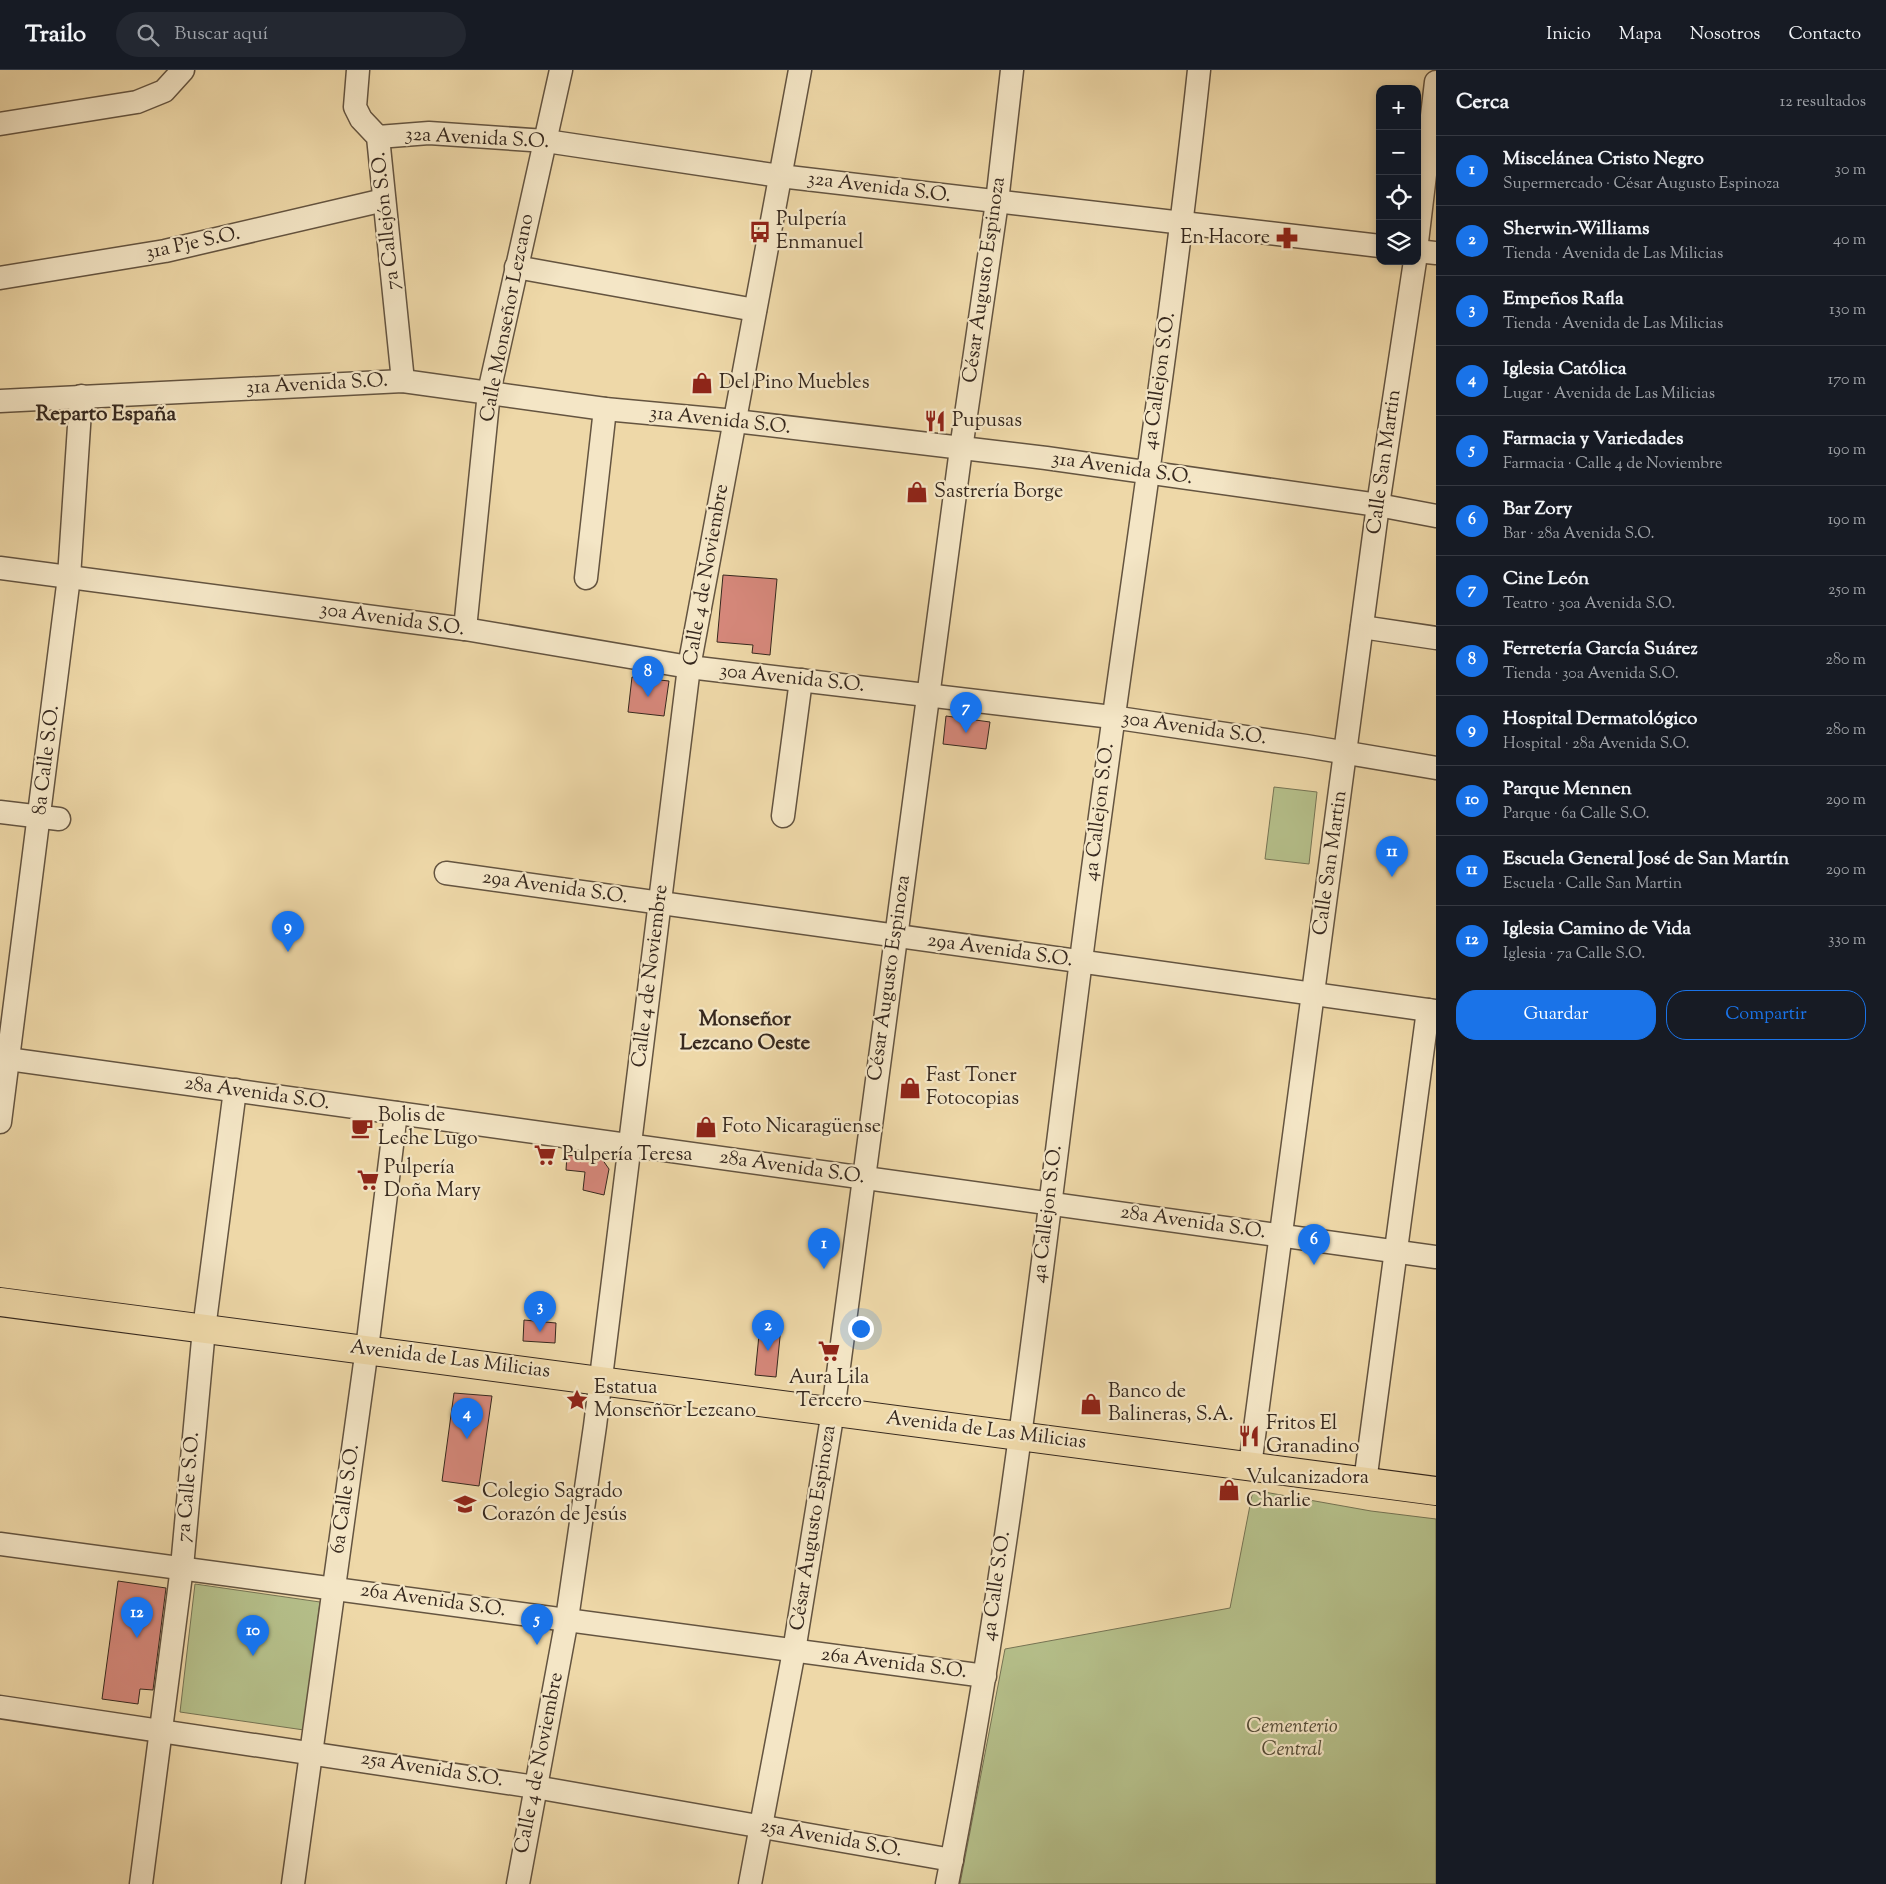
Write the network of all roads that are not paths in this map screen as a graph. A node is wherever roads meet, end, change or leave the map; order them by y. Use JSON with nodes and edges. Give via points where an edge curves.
{"nodes":[{"id":1,"x":183,"y":70,"type":"edge"},
{"id":2,"x":358,"y":70,"type":"edge"},
{"id":3,"x":561,"y":70,"type":"edge"},
{"id":4,"x":800,"y":70,"type":"edge"},
{"id":5,"x":1012,"y":70,"type":"edge"},
{"id":6,"x":1199,"y":70,"type":"edge"},
{"id":7,"x":1436,"y":82,"type":"edge"},
{"id":8,"x":0,"y":124,"type":"edge"},
{"id":9,"x":378,"y":137,"type":"junction"},
{"id":10,"x":546,"y":141,"type":"junction"},
{"id":11,"x":780,"y":176,"type":"junction"},
{"id":12,"x":384,"y":200,"type":"junction"},
{"id":13,"x":997,"y":202,"type":"junction"},
{"id":14,"x":1420,"y":220,"type":"edge"},
{"id":15,"x":1182,"y":222,"type":"junction"},
{"id":16,"x":1376,"y":246,"type":"edge"},
{"id":17,"x":1421,"y":251,"type":"edge"},
{"id":18,"x":1436,"y":253,"type":"edge"},
{"id":19,"x":1414,"y":265,"type":"edge"},
{"id":20,"x":516,"y":267,"type":"junction"},
{"id":21,"x":0,"y":278,"type":"edge"},
{"id":22,"x":756,"y":310,"type":"junction"},
{"id":23,"x":403,"y":381,"type":"junction"},
{"id":24,"x":489,"y":392,"type":"junction"},
{"id":25,"x":81,"y":396,"type":"junction"},
{"id":26,"x":0,"y":400,"type":"edge"},
{"id":27,"x":605,"y":409,"type":"junction"},
{"id":28,"x":735,"y":421,"type":"junction"},
{"id":29,"x":961,"y":449,"type":"junction"},
{"id":30,"x":1147,"y":472,"type":"junction"},
{"id":31,"x":1378,"y":505,"type":"junction"},
{"id":32,"x":1436,"y":516,"type":"edge"},
{"id":33,"x":0,"y":568,"type":"edge"},
{"id":34,"x":69,"y":577,"type":"junction"},
{"id":35,"x":586,"y":578,"type":"dead end"},
{"id":36,"x":1362,"y":627,"type":"junction"},
{"id":37,"x":465,"y":629,"type":"junction"},
{"id":38,"x":1436,"y":638,"type":"edge"},
{"id":39,"x":689,"y":667,"type":"junction"},
{"id":40,"x":801,"y":680,"type":"junction"},
{"id":41,"x":928,"y":694,"type":"junction"},
{"id":42,"x":1112,"y":717,"type":"junction"},
{"id":43,"x":1346,"y":753,"type":"junction"},
{"id":44,"x":1436,"y":768,"type":"edge"},
{"id":45,"x":0,"y":812,"type":"edge"},
{"id":46,"x":783,"y":816,"type":"dead end"},
{"id":47,"x":49,"y":818,"type":"junction"},
{"id":48,"x":446,"y":873,"type":"dead end"},
{"id":49,"x":660,"y":903,"type":"junction"},
{"id":50,"x":896,"y":936,"type":"junction"},
{"id":51,"x":1080,"y":962,"type":"junction"},
{"id":52,"x":1313,"y":994,"type":"junction"},
{"id":53,"x":1432,"y":1011,"type":"edge"},
{"id":54,"x":4,"y":1058,"type":"edge"},
{"id":55,"x":235,"y":1090,"type":"junction"},
{"id":56,"x":396,"y":1113,"type":"junction"},
{"id":57,"x":0,"y":1122,"type":"edge"},
{"id":58,"x":630,"y":1145,"type":"junction"},
{"id":59,"x":864,"y":1178,"type":"junction"},
{"id":60,"x":1049,"y":1203,"type":"junction"},
{"id":61,"x":1281,"y":1236,"type":"junction"},
{"id":62,"x":1394,"y":1252,"type":"junction"},
{"id":63,"x":1436,"y":1257,"type":"edge"},
{"id":64,"x":0,"y":1302,"type":"edge"},
{"id":65,"x":204,"y":1329,"type":"junction"},
{"id":66,"x":367,"y":1350,"type":"junction"},
{"id":67,"x":601,"y":1380,"type":"junction"},
{"id":68,"x":833,"y":1411,"type":"junction"},
{"id":69,"x":1018,"y":1435,"type":"junction"},
{"id":70,"x":1250,"y":1466,"type":"junction"},
{"id":71,"x":1365,"y":1482,"type":"junction"},
{"id":72,"x":1436,"y":1491,"type":"edge"},
{"id":73,"x":0,"y":1544,"type":"edge"},
{"id":74,"x":182,"y":1568,"type":"junction"},
{"id":75,"x":334,"y":1588,"type":"junction"},
{"id":76,"x":567,"y":1618,"type":"junction"},
{"id":77,"x":794,"y":1651,"type":"junction"},
{"id":78,"x":985,"y":1676,"type":"junction"},
{"id":79,"x":0,"y":1706,"type":"edge"},
{"id":80,"x":161,"y":1731,"type":"junction"},
{"id":81,"x":312,"y":1752,"type":"junction"},
{"id":82,"x":535,"y":1786,"type":"junction"},
{"id":83,"x":761,"y":1827,"type":"junction"},
{"id":84,"x":952,"y":1860,"type":"junction"},
{"id":85,"x":141,"y":1884,"type":"edge"},
{"id":86,"x":293,"y":1884,"type":"edge"},
{"id":87,"x":518,"y":1884,"type":"edge"},
{"id":88,"x":750,"y":1884,"type":"edge"},
{"id":89,"x":947,"y":1884,"type":"edge"}],
"edges":[{"from":1,"to":8,"type":"street","via":[[164,91],[137,102]]},
{"from":2,"to":9,"type":"street","name":"7a Callejón S.O.","via":[[355,106],[361,119]]},
{"from":3,"to":10,"type":"street","name":"Calle Monseñor Lezcano"},
{"from":4,"to":11,"type":"street","name":"Calle 4 de Noviembre"},
{"from":5,"to":13,"type":"street","name":"César Augusto Espinoza"},
{"from":6,"to":15,"type":"street","name":"4a Callejon S.O."},
{"from":7,"to":14,"type":"street"},
{"from":9,"to":10,"type":"street","name":"32a Avenida S.O.","via":[[429,132]]},
{"from":9,"to":12,"type":"street","name":"7a Callejón S.O."},
{"from":10,"to":11,"type":"street","name":"32a Avenida S.O."},
{"from":10,"to":20,"type":"street","name":"Calle Monseñor Lezcano"},
{"from":11,"to":13,"type":"street","name":"32a Avenida S.O."},
{"from":11,"to":22,"type":"street","name":"Calle 4 de Noviembre"},
{"from":12,"to":21,"type":"street","name":"31a Pje S.O.","via":[[165,251]]},
{"from":12,"to":23,"type":"street","name":"7a Callejón S.O."},
{"from":13,"to":15,"type":"street","name":"32a Avenida S.O."},
{"from":13,"to":29,"type":"street","name":"César Augusto Espinoza"},
{"from":15,"to":16,"type":"street","name":"32a Avenida S.O."},
{"from":15,"to":30,"type":"street","name":"4a Callejon S.O."},
{"from":17,"to":18,"type":"street"},
{"from":19,"to":31,"type":"street","name":"Calle San Martin"},
{"from":20,"to":22,"type":"street"},
{"from":20,"to":24,"type":"street","name":"Calle Monseñor Lezcano"},
{"from":22,"to":28,"type":"street","name":"Calle 4 de Noviembre"},
{"from":23,"to":24,"type":"street","name":"31a Avenida S.O."},
{"from":23,"to":25,"type":"street","name":"31a Avenida S.O."},
{"from":24,"to":27,"type":"street","name":"31a Avenida S.O."},
{"from":24,"to":37,"type":"street","name":"Calle Monseñor Lezcano"},
{"from":25,"to":26,"type":"street","name":"31a Avenida S.O."},
{"from":25,"to":34,"type":"street","name":"8a Calle S.O."},
{"from":27,"to":28,"type":"street","name":"31a Avenida S.O."},
{"from":27,"to":35,"type":"street"},
{"from":28,"to":29,"type":"street","name":"31a Avenida S.O."},
{"from":28,"to":39,"type":"street","name":"Calle 4 de Noviembre"},
{"from":29,"to":30,"type":"street","name":"31a Avenida S.O."},
{"from":29,"to":41,"type":"street","name":"César Augusto Espinoza"},
{"from":30,"to":31,"type":"street","name":"31a Avenida S.O."},
{"from":30,"to":42,"type":"street","name":"4a Callejon S.O."},
{"from":31,"to":32,"type":"street","name":"31a Avenida S.O."},
{"from":31,"to":36,"type":"street","name":"Calle San Martin"},
{"from":33,"to":34,"type":"street","name":"30a Avenida S.O."},
{"from":34,"to":37,"type":"street","name":"30a Avenida S.O."},
{"from":34,"to":47,"type":"street","name":"8a Calle S.O."},
{"from":36,"to":38,"type":"street"},
{"from":36,"to":43,"type":"street","name":"Calle San Martin"},
{"from":37,"to":39,"type":"street","name":"30a Avenida S.O."},
{"from":39,"to":40,"type":"street","name":"30a Avenida S.O."},
{"from":39,"to":49,"type":"street","name":"Calle 4 de Noviembre"},
{"from":40,"to":41,"type":"street","name":"30a Avenida S.O."},
{"from":40,"to":46,"type":"street"},
{"from":41,"to":42,"type":"street","name":"30a Avenida S.O."},
{"from":41,"to":50,"type":"street","name":"César Augusto Espinoza"},
{"from":42,"to":43,"type":"street","name":"30a Avenida S.O."},
{"from":42,"to":51,"type":"street","name":"4a Callejon S.O."},
{"from":43,"to":44,"type":"street","name":"30a Avenida S.O."},
{"from":43,"to":52,"type":"street","name":"Calle San Martin"},
{"from":45,"to":47,"type":"street"},
{"from":47,"to":54,"type":"street","name":"8a Calle S.O."},
{"from":48,"to":49,"type":"street","name":"29a Avenida S.O."},
{"from":49,"to":50,"type":"street","name":"29a Avenida S.O."},
{"from":49,"to":58,"type":"street","name":"Calle 4 de Noviembre"},
{"from":50,"to":51,"type":"street","name":"29a Avenida S.O."},
{"from":50,"to":59,"type":"street","name":"César Augusto Espinoza"},
{"from":51,"to":52,"type":"street","name":"29a Avenida S.O."},
{"from":51,"to":60,"type":"street","name":"4a Callejon S.O."},
{"from":52,"to":53,"type":"street","name":"29a Avenida S.O."},
{"from":52,"to":61,"type":"street","name":"Calle San Martin"},
{"from":53,"to":62,"type":"street"},
{"from":54,"to":55,"type":"street","name":"28a Avenida S.O."},
{"from":54,"to":57,"type":"street","name":"8a Calle S.O."},
{"from":55,"to":56,"type":"street","name":"28a Avenida S.O."},
{"from":55,"to":65,"type":"street","name":"7a Calle S.O."},
{"from":56,"to":58,"type":"street","name":"28a Avenida S.O."},
{"from":56,"to":66,"type":"street","name":"6a Calle S.O."},
{"from":58,"to":59,"type":"street","name":"28a Avenida S.O."},
{"from":58,"to":67,"type":"street","name":"Calle 4 de Noviembre"},
{"from":59,"to":60,"type":"street","name":"28a Avenida S.O."},
{"from":59,"to":68,"type":"street","name":"César Augusto Espinoza"},
{"from":60,"to":61,"type":"street","name":"28a Avenida S.O."},
{"from":60,"to":69,"type":"street","name":"4a Callejon S.O."},
{"from":61,"to":62,"type":"street","name":"28a Avenida S.O."},
{"from":61,"to":70,"type":"street","name":"Calle San Martin"},
{"from":62,"to":63,"type":"street","name":"28a Avenida S.O."},
{"from":62,"to":71,"type":"street"},
{"from":64,"to":65,"type":"main road","name":"Avenida de Las Milicias"},
{"from":65,"to":66,"type":"main road","name":"Avenida de Las Milicias"},
{"from":65,"to":74,"type":"street","name":"7a Calle S.O."},
{"from":66,"to":67,"type":"main road","name":"Avenida de Las Milicias"},
{"from":66,"to":75,"type":"street","name":"6a Calle S.O."},
{"from":67,"to":68,"type":"main road","name":"Avenida de Las Milicias"},
{"from":67,"to":76,"type":"street","name":"Calle 4 de Noviembre"},
{"from":68,"to":69,"type":"main road","name":"Avenida de Las Milicias"},
{"from":68,"to":77,"type":"street","name":"César Augusto Espinoza"},
{"from":69,"to":70,"type":"main road","name":"Avenida de Las Milicias"},
{"from":69,"to":78,"type":"street","name":"4a Calle S.O."},
{"from":70,"to":71,"type":"main road","name":"Avenida de Las Milicias"},
{"from":71,"to":72,"type":"main road","name":"Avenida de Las Milicias"},
{"from":73,"to":74,"type":"street","name":"26a Avenida S.O."},
{"from":74,"to":75,"type":"street","name":"26a Avenida S.O."},
{"from":74,"to":80,"type":"street","name":"7a Calle S.O."},
{"from":75,"to":76,"type":"street","name":"26a Avenida S.O."},
{"from":75,"to":81,"type":"street","name":"6a Calle S.O."},
{"from":76,"to":77,"type":"street","name":"26a Avenida S.O."},
{"from":76,"to":82,"type":"street","name":"Calle 4 de Noviembre"},
{"from":77,"to":78,"type":"street","name":"26a Avenida S.O."},
{"from":77,"to":83,"type":"street","name":"César Augusto Espinoza"},
{"from":78,"to":84,"type":"street","name":"4a Calle S.O."},
{"from":79,"to":80,"type":"street","name":"25a Avenida S.O."},
{"from":80,"to":81,"type":"street","name":"25a Avenida S.O."},
{"from":80,"to":85,"type":"street","name":"7a Calle S.O."},
{"from":81,"to":82,"type":"street","name":"25a Avenida S.O."},
{"from":81,"to":86,"type":"street","name":"6a Calle S.O."},
{"from":82,"to":83,"type":"street","name":"25a Avenida S.O."},
{"from":82,"to":87,"type":"street","name":"Calle 4 de Noviembre"},
{"from":83,"to":84,"type":"street","name":"25a Avenida S.O."},
{"from":83,"to":88,"type":"street","name":"César Augusto Espinoza"},
{"from":84,"to":89,"type":"street","name":"4a Calle S.O."}]}
